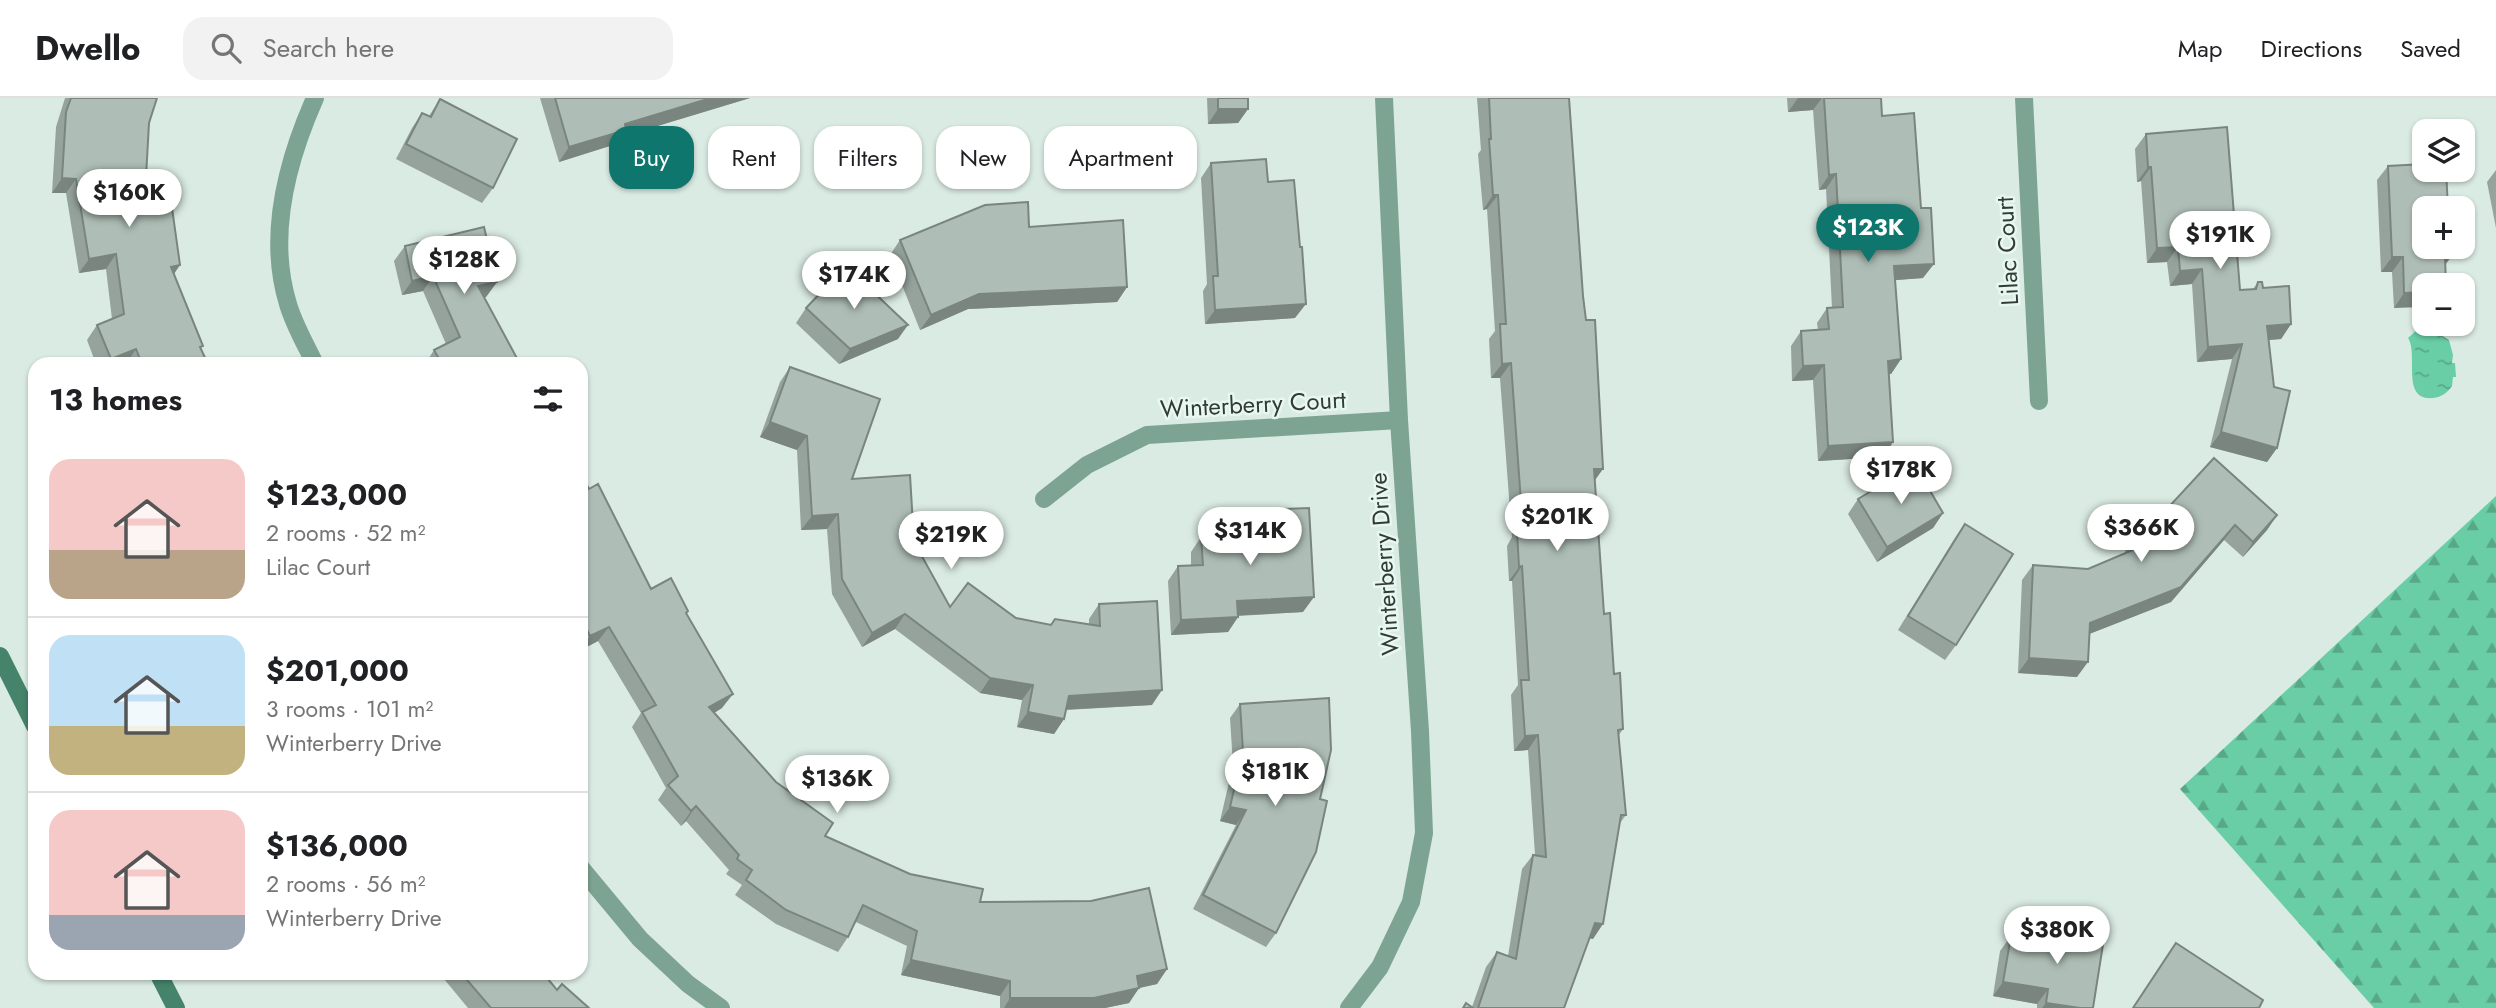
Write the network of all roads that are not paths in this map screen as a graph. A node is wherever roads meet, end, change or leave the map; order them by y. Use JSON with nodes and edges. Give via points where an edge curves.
{"nodes":[{"id":1,"x":315,"y":98,"type":"edge"},
{"id":2,"x":1384,"y":98,"type":"edge"},
{"id":3,"x":2024,"y":98,"type":"edge"},
{"id":4,"x":312,"y":357,"type":"edge"},
{"id":5,"x":2039,"y":401,"type":"dead end"},
{"id":6,"x":1399,"y":420,"type":"junction"},
{"id":7,"x":1044,"y":499,"type":"dead end"},
{"id":8,"x":0,"y":656,"type":"edge"},
{"id":9,"x":28,"y":712,"type":"edge"},
{"id":10,"x":588,"y":876,"type":"edge"},
{"id":11,"x":162,"y":980,"type":"edge"},
{"id":12,"x":176,"y":1008,"type":"edge"},
{"id":13,"x":721,"y":1008,"type":"edge"},
{"id":14,"x":1349,"y":1008,"type":"edge"}],
"edges":[{"from":1,"to":4,"type":"street","via":[[299,136],[283,198],[279,253],[288,305]]},
{"from":2,"to":6,"type":"street","name":"Winterberry Drive"},
{"from":3,"to":5,"type":"street","name":"Lilac Court"},
{"from":6,"to":7,"type":"street","name":"Winterberry Court","via":[[1147,435],[1087,466]]},
{"from":6,"to":14,"type":"street","name":"Winterberry Drive","via":[[1424,833],[1411,902],[1380,967]]},
{"from":8,"to":9,"type":"street"},
{"from":10,"to":13,"type":"street","via":[[640,939]]},
{"from":11,"to":12,"type":"street"}]}
